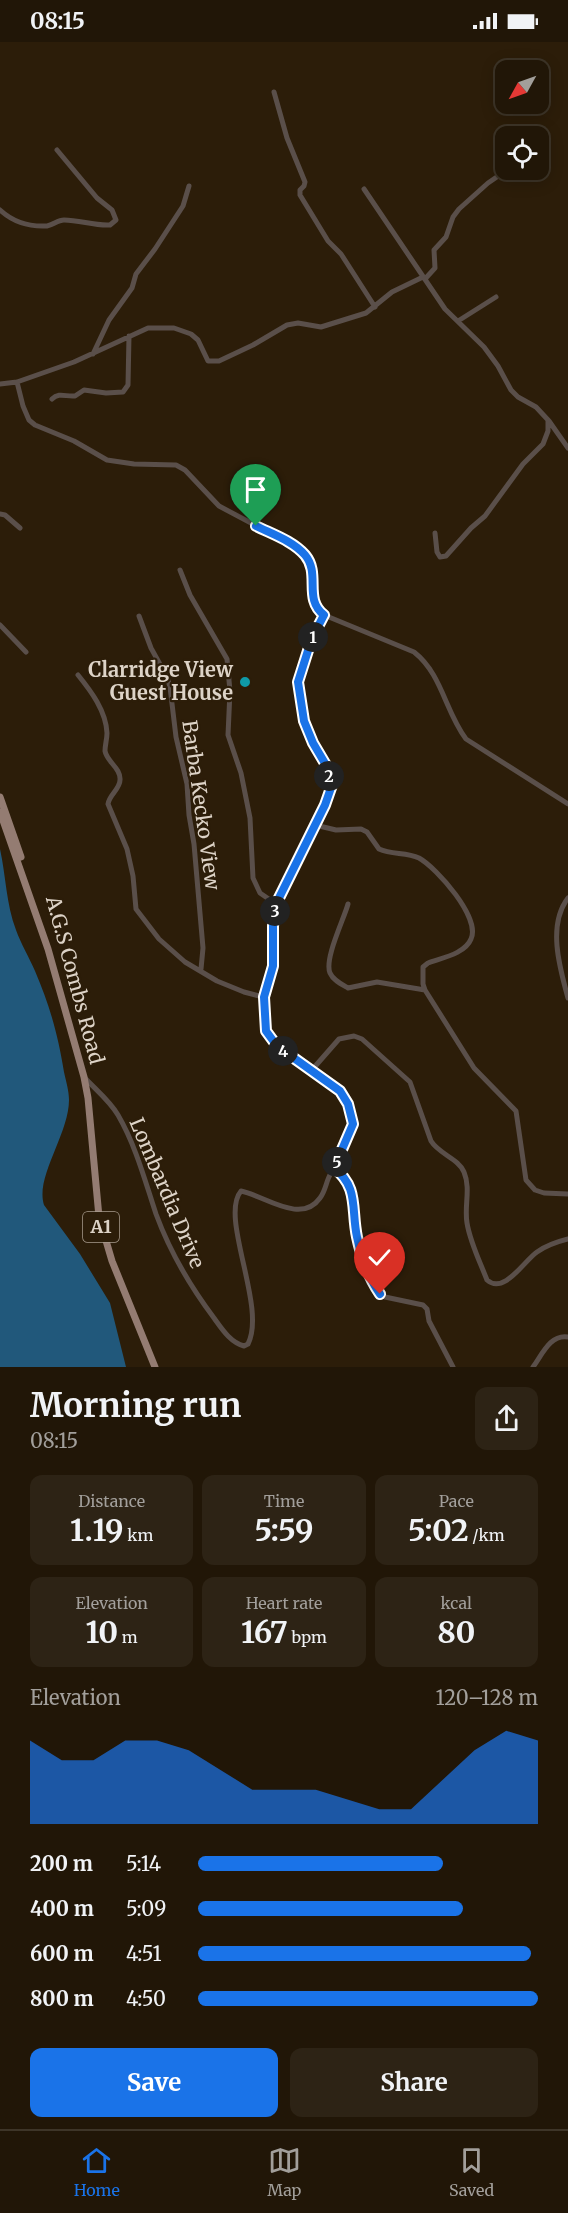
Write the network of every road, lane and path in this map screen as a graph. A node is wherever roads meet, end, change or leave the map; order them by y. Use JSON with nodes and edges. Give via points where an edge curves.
{"nodes":[{"id":1,"x":274,"y":92,"type":"dead end"},
{"id":2,"x":57,"y":150,"type":"dead end"},
{"id":3,"x":495,"y":179,"type":"edge"},
{"id":4,"x":189,"y":186,"type":"dead end"},
{"id":5,"x":364,"y":189,"type":"dead end"},
{"id":6,"x":0,"y":210,"type":"edge"},
{"id":7,"x":424,"y":278,"type":"junction"},
{"id":8,"x":496,"y":297,"type":"dead end"},
{"id":9,"x":375,"y":307,"type":"junction"},
{"id":10,"x":458,"y":321,"type":"junction"},
{"id":11,"x":129,"y":336,"type":"junction"},
{"id":12,"x":93,"y":354,"type":"junction"},
{"id":13,"x":17,"y":382,"type":"junction"},
{"id":14,"x":0,"y":384,"type":"edge"},
{"id":15,"x":52,"y":399,"type":"dead end"},
{"id":16,"x":548,"y":420,"type":"junction"},
{"id":17,"x":568,"y":448,"type":"edge"},
{"id":18,"x":0,"y":514,"type":"edge"},
{"id":19,"x":20,"y":528,"type":"dead end"},
{"id":20,"x":435,"y":533,"type":"dead end"},
{"id":21,"x":180,"y":570,"type":"dead end"},
{"id":22,"x":324,"y":615,"type":"junction"},
{"id":23,"x":139,"y":616,"type":"dead end"},
{"id":24,"x":0,"y":625,"type":"edge"},
{"id":25,"x":26,"y":652,"type":"dead end"},
{"id":26,"x":78,"y":675,"type":"dead end"},
{"id":27,"x":0,"y":797,"type":"edge"},
{"id":28,"x":568,"y":804,"type":"edge"},
{"id":29,"x":0,"y":812,"type":"edge"},
{"id":30,"x":315,"y":825,"type":"junction"},
{"id":31,"x":568,"y":898,"type":"edge"},
{"id":32,"x":276,"y":904,"type":"junction"},
{"id":33,"x":348,"y":904,"type":"dead end"},
{"id":34,"x":201,"y":969,"type":"junction"},
{"id":35,"x":425,"y":990,"type":"junction"},
{"id":36,"x":264,"y":997,"type":"junction"},
{"id":37,"x":568,"y":998,"type":"edge"},
{"id":38,"x":310,"y":1071,"type":"junction"},
{"id":39,"x":84,"y":1077,"type":"junction"},
{"id":40,"x":334,"y":1168,"type":"junction"},
{"id":41,"x":568,"y":1194,"type":"edge"},
{"id":42,"x":568,"y":1239,"type":"edge"},
{"id":43,"x":568,"y":1337,"type":"edge"},
{"id":44,"x":155,"y":1367,"type":"edge"},
{"id":45,"x":453,"y":1367,"type":"edge"},
{"id":46,"x":533,"y":1367,"type":"edge"}],
"edges":[{"from":1,"to":9,"type":"street","via":[[305,182],[300,195]]},
{"from":2,"to":6,"type":"street","via":[[116,219],[110,225],[97,226],[62,219],[49,226],[21,224]]},
{"from":3,"to":7,"type":"street","via":[[453,217],[446,237],[434,250],[435,268]]},
{"from":4,"to":12,"type":"street","via":[[183,206],[136,274],[132,288],[109,320]]},
{"from":5,"to":7,"type":"street"},
{"from":7,"to":9,"type":"street","via":[[392,292]]},
{"from":7,"to":10,"type":"street"},
{"from":8,"to":10,"type":"street"},
{"from":9,"to":11,"type":"street","via":[[321,327],[287,325],[214,363],[208,361],[198,340],[174,328],[148,328]]},
{"from":10,"to":16,"type":"street","via":[[484,347],[511,390]]},
{"from":11,"to":12,"type":"street"},
{"from":11,"to":15,"type":"street","via":[[128,385],[123,392],[84,390],[75,396],[56,395]]},
{"from":12,"to":13,"type":"street"},
{"from":13,"to":14,"type":"street"},
{"from":13,"to":22,"type":"street","via":[[23,406],[34,425],[107,460],[176,465],[219,506],[298,548],[307,557],[313,600]]},
{"from":16,"to":17,"type":"street"},
{"from":16,"to":20,"type":"street","via":[[543,444],[523,464],[485,516],[446,556],[437,552]]},
{"from":18,"to":19,"type":"street"},
{"from":21,"to":32,"type":"street","via":[[227,659],[228,735],[250,818],[253,878],[260,893]]},
{"from":22,"to":28,"type":"street","via":[[414,652],[426,661],[466,739]]},
{"from":22,"to":30,"type":"street","name":"Lombardia Drive","via":[[298,682],[304,721],[332,785]]},
{"from":23,"to":34,"type":"street","name":"Barba Kecko View","via":[[172,697],[194,844],[203,948]]},
{"from":24,"to":25,"type":"street"},
{"from":26,"to":34,"type":"street","via":[[105,718],[105,752],[119,775],[119,784],[108,804],[128,849],[136,909],[171,951]]},
{"from":27,"to":39,"type":"main road","name":"A.G.S Combs Road","number":"A1","via":[[53,948],[84,1060]]},
{"from":29,"to":39,"type":"main road","name":"A.G.S Combs Road","number":"A1","via":[[48,949]]},
{"from":30,"to":32,"type":"street","name":"Lombardia Drive"},
{"from":30,"to":35,"type":"street","via":[[336,830],[361,829],[379,849],[418,858],[444,882],[469,914],[471,939],[463,949],[423,967]]},
{"from":31,"to":37,"type":"street","via":[[562,905],[557,930]]},
{"from":32,"to":36,"type":"street","name":"Lombardia Drive","via":[[273,966]]},
{"from":33,"to":35,"type":"street","via":[[329,963],[335,980],[348,988],[377,982]]},
{"from":34,"to":36,"type":"street","via":[[231,987]]},
{"from":35,"to":41,"type":"street","via":[[474,1068],[516,1111],[526,1180],[535,1190]]},
{"from":36,"to":38,"type":"street","name":"Lombardia Drive","via":[[266,1031],[277,1046]]},
{"from":38,"to":40,"type":"street","name":"Lombardia Drive","via":[[340,1091],[351,1113],[353,1124]]},
{"from":38,"to":42,"type":"street","via":[[339,1039],[354,1036],[370,1045],[410,1082],[431,1141],[464,1173],[468,1186],[468,1229],[491,1284],[506,1280],[551,1243]]},
{"from":39,"to":40,"type":"street","name":"Lombardia Drive","via":[[110,1104],[124,1126],[180,1269],[225,1334],[239,1345],[248,1344],[253,1329],[251,1294],[236,1215],[238,1195],[241,1191],[279,1206],[309,1208],[323,1195]]},
{"from":39,"to":44,"type":"main road","number":"A1","via":[[99,1217],[112,1261]]},
{"from":40,"to":45,"type":"street","via":[[349,1182],[357,1237],[375,1287],[385,1297],[427,1309],[429,1321]]},
{"from":43,"to":46,"type":"street","via":[[550,1342]]}]}
